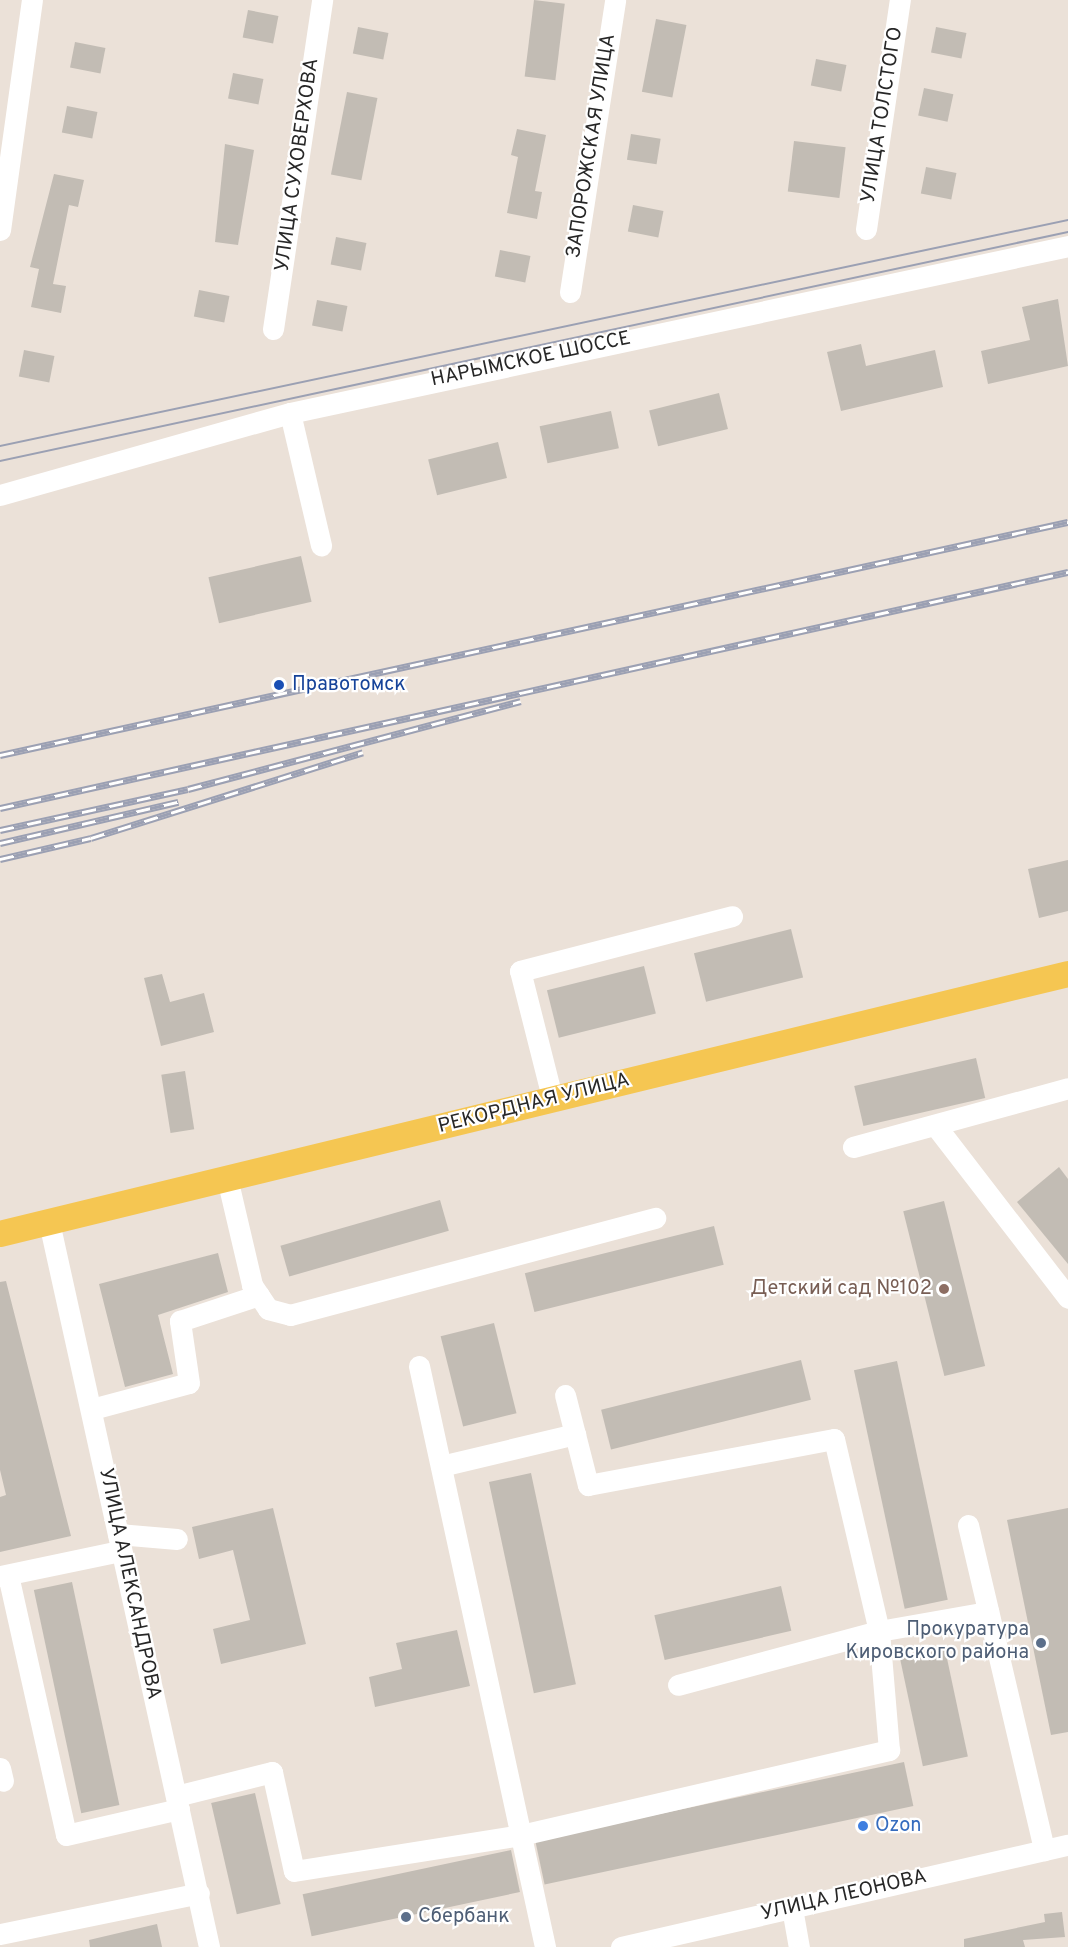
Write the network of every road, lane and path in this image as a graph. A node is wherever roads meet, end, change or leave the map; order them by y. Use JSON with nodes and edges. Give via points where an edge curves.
{"nodes":[{"id":1,"x":32,"y":0,"type":"edge"},
{"id":2,"x":322,"y":0,"type":"edge"},
{"id":3,"x":615,"y":0,"type":"edge"},
{"id":4,"x":900,"y":0,"type":"edge"},
{"id":5,"x":866,"y":229,"type":"dead end"},
{"id":6,"x":0,"y":230,"type":"edge"},
{"id":7,"x":1068,"y":246,"type":"edge"},
{"id":8,"x":570,"y":292,"type":"dead end"},
{"id":9,"x":273,"y":329,"type":"dead end"},
{"id":10,"x":290,"y":413,"type":"junction"},
{"id":11,"x":0,"y":495,"type":"edge"},
{"id":12,"x":321,"y":545,"type":"dead end"},
{"id":13,"x":732,"y":916,"type":"dead end"},
{"id":14,"x":1068,"y":974,"type":"edge"},
{"id":15,"x":1068,"y":1088,"type":"edge"},
{"id":16,"x":553,"y":1101,"type":"junction"},
{"id":17,"x":935,"y":1125,"type":"junction"},
{"id":18,"x":854,"y":1147,"type":"dead end"},
{"id":19,"x":227,"y":1179,"type":"junction"},
{"id":20,"x":655,"y":1218,"type":"dead end"},
{"id":21,"x":49,"y":1222,"type":"junction"},
{"id":22,"x":0,"y":1234,"type":"edge"},
{"id":23,"x":259,"y":1295,"type":"junction"},
{"id":24,"x":1068,"y":1298,"type":"edge"},
{"id":25,"x":419,"y":1366,"type":"dead end"},
{"id":26,"x":565,"y":1395,"type":"dead end"},
{"id":27,"x":92,"y":1409,"type":"junction"},
{"id":28,"x":575,"y":1434,"type":"junction"},
{"id":29,"x":441,"y":1466,"type":"junction"},
{"id":30,"x":968,"y":1525,"type":"dead end"},
{"id":31,"x":177,"y":1539,"type":"dead end"},
{"id":32,"x":119,"y":1543,"type":"junction"},
{"id":33,"x":4,"y":1575,"type":"edge"},
{"id":34,"x":988,"y":1612,"type":"junction"},
{"id":35,"x":879,"y":1631,"type":"junction"},
{"id":36,"x":678,"y":1685,"type":"dead end"},
{"id":37,"x":178,"y":1803,"type":"junction"},
{"id":38,"x":520,"y":1835,"type":"junction"},
{"id":39,"x":1068,"y":1845,"type":"edge"},
{"id":40,"x":1044,"y":1850,"type":"junction"},
{"id":41,"x":199,"y":1893,"type":"junction"},
{"id":42,"x":792,"y":1908,"type":"junction"},
{"id":43,"x":0,"y":1934,"type":"edge"},
{"id":44,"x":209,"y":1947,"type":"edge"},
{"id":45,"x":545,"y":1947,"type":"edge"},
{"id":46,"x":621,"y":1947,"type":"edge"},
{"id":47,"x":799,"y":1947,"type":"edge"}],
"edges":[{"from":1,"to":6,"type":"street"},
{"from":2,"to":9,"type":"street","name":"УЛИЦА СУХОВЕРХОВА"},
{"from":3,"to":8,"type":"street","name":"ЗАПОРОЖСКАЯ УЛИЦА"},
{"from":4,"to":5,"type":"street","name":"УЛИЦА ТОЛСТОГО"},
{"from":7,"to":10,"type":"street","name":"НАРЫМСКОЕ ШОССЕ"},
{"from":10,"to":11,"type":"street","name":"НАРЫМСКОЕ ШОССЕ"},
{"from":10,"to":12,"type":"street"},
{"from":13,"to":16,"type":"street","via":[[520,971]]},
{"from":14,"to":16,"type":"main road","name":"РЕКОРДНАЯ УЛИЦА"},
{"from":15,"to":17,"type":"street"},
{"from":16,"to":19,"type":"main road","name":"РЕКОРДНАЯ УЛИЦА"},
{"from":17,"to":18,"type":"street"},
{"from":17,"to":24,"type":"street"},
{"from":19,"to":21,"type":"main road","name":"РЕКОРДНАЯ УЛИЦА"},
{"from":19,"to":23,"type":"street"},
{"from":20,"to":23,"type":"street","via":[[290,1315],[268,1309]]},
{"from":21,"to":22,"type":"main road","name":"РЕКОРДНАЯ УЛИЦА"},
{"from":21,"to":27,"type":"street","name":"УЛИЦА АЛЕКСАНДРОВА"},
{"from":23,"to":27,"type":"street","via":[[180,1321],[189,1383]]},
{"from":25,"to":29,"type":"street"},
{"from":26,"to":28,"type":"street"},
{"from":27,"to":32,"type":"street","name":"УЛИЦА АЛЕКСАНДРОВА"},
{"from":28,"to":29,"type":"street"},
{"from":28,"to":35,"type":"street","via":[[588,1485],[834,1439]]},
{"from":29,"to":38,"type":"street"},
{"from":30,"to":34,"type":"street"},
{"from":31,"to":32,"type":"street"},
{"from":32,"to":33,"type":"street"},
{"from":32,"to":37,"type":"street","name":"УЛИЦА АЛЕКСАНДРОВА"},
{"from":33,"to":37,"type":"street","via":[[66,1835]]},
{"from":34,"to":35,"type":"street"},
{"from":34,"to":40,"type":"street"},
{"from":35,"to":36,"type":"street"},
{"from":35,"to":38,"type":"street","via":[[889,1750]]},
{"from":37,"to":38,"type":"street","via":[[272,1772],[294,1871]]},
{"from":37,"to":41,"type":"street","name":"УЛИЦА АЛЕКСАНДРОВА"},
{"from":38,"to":45,"type":"street"},
{"from":39,"to":40,"type":"street","name":"УЛИЦА ЛЕОНОВА"},
{"from":40,"to":42,"type":"street","name":"УЛИЦА ЛЕОНОВА"},
{"from":41,"to":43,"type":"street"},
{"from":41,"to":44,"type":"street","name":"УЛИЦА АЛЕКСАНДРОВА"},
{"from":42,"to":46,"type":"street","name":"УЛИЦА ЛЕОНОВА"},
{"from":42,"to":47,"type":"street"}]}
